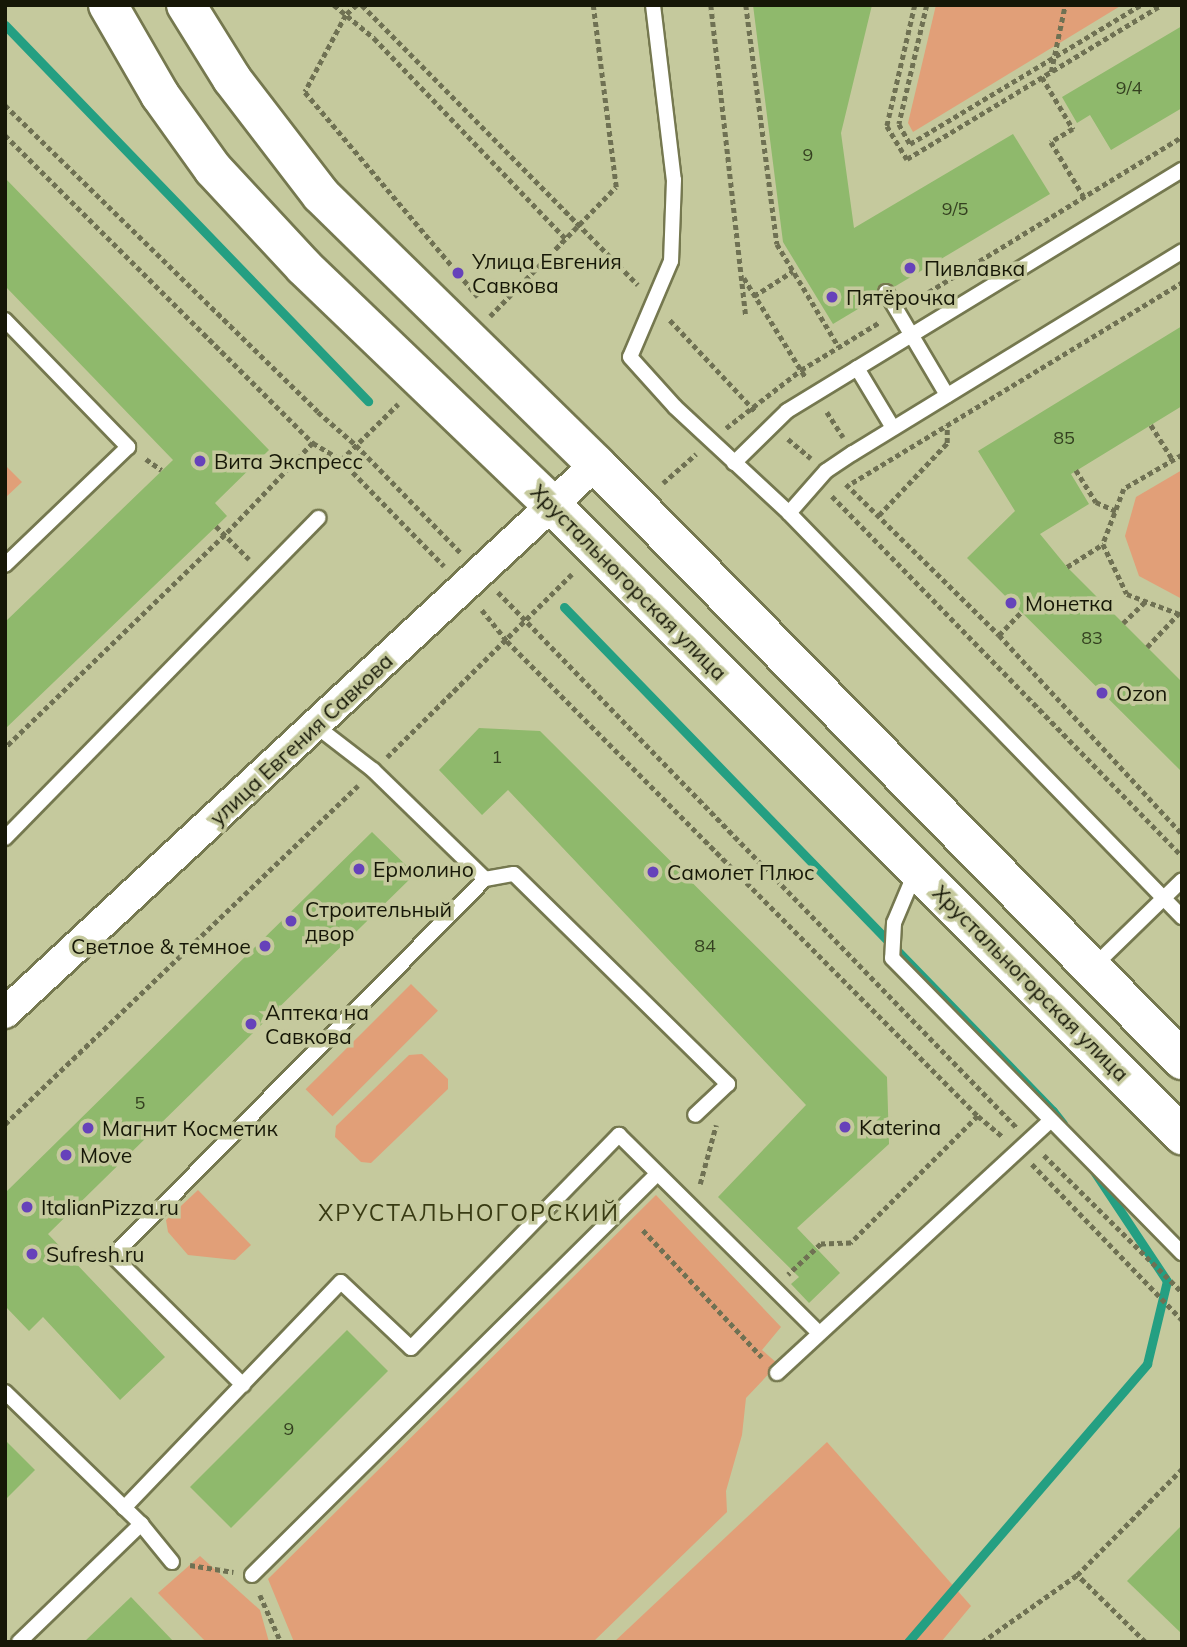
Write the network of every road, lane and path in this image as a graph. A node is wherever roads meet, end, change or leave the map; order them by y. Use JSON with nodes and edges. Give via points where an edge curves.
{"nodes":[{"id":1,"x":108,"y":5,"type":"edge"},
{"id":2,"x":186,"y":5,"type":"edge"},
{"id":3,"x":334,"y":5,"type":"edge"},
{"id":4,"x":360,"y":5,"type":"edge"},
{"id":5,"x":593,"y":5,"type":"edge"},
{"id":6,"x":653,"y":5,"type":"edge"},
{"id":7,"x":711,"y":5,"type":"edge"},
{"id":8,"x":746,"y":5,"type":"edge"},
{"id":9,"x":915,"y":5,"type":"edge"},
{"id":10,"x":927,"y":5,"type":"edge"},
{"id":11,"x":1065,"y":5,"type":"edge"},
{"id":12,"x":1161,"y":5,"type":"edge"},
{"id":13,"x":1138,"y":6,"type":"edge"},
{"id":14,"x":345,"y":15,"type":"junction"},
{"id":15,"x":1143,"y":17,"type":"junction"},
{"id":16,"x":1054,"y":57,"type":"junction"},
{"id":17,"x":1051,"y":72,"type":"junction"},
{"id":18,"x":1042,"y":77,"type":"junction"},
{"id":19,"x":5,"y":105,"type":"edge"},
{"id":20,"x":5,"y":135,"type":"edge"},
{"id":21,"x":1182,"y":137,"type":"edge"},
{"id":22,"x":1182,"y":170,"type":"edge"},
{"id":23,"x":1084,"y":197,"type":"junction"},
{"id":24,"x":579,"y":223,"type":"junction"},
{"id":25,"x":565,"y":238,"type":"junction"},
{"id":26,"x":1182,"y":251,"type":"edge"},
{"id":27,"x":793,"y":271,"type":"junction"},
{"id":28,"x":741,"y":275,"type":"junction"},
{"id":29,"x":1182,"y":282,"type":"edge"},
{"id":30,"x":886,"y":292,"type":"dead end"},
{"id":31,"x":754,"y":296,"type":"junction"},
{"id":32,"x":655,"y":304,"type":"junction"},
{"id":33,"x":897,"y":311,"type":"junction"},
{"id":34,"x":746,"y":316,"type":"dead end"},
{"id":35,"x":5,"y":320,"type":"edge"},
{"id":36,"x":480,"y":327,"type":"junction"},
{"id":37,"x":911,"y":335,"type":"junction"},
{"id":38,"x":839,"y":346,"type":"junction"},
{"id":39,"x":857,"y":368,"type":"junction"},
{"id":40,"x":801,"y":370,"type":"junction"},
{"id":41,"x":423,"y":380,"type":"junction"},
{"id":42,"x":816,"y":393,"type":"junction"},
{"id":43,"x":947,"y":395,"type":"junction"},
{"id":44,"x":750,"y":407,"type":"junction"},
{"id":45,"x":759,"y":415,"type":"dead end"},
{"id":46,"x":947,"y":425,"type":"junction"},
{"id":47,"x":1151,"y":425,"type":"dead end"},
{"id":48,"x":893,"y":428,"type":"junction"},
{"id":49,"x":778,"y":431,"type":"dead end"},
{"id":50,"x":713,"y":439,"type":"junction"},
{"id":51,"x":313,"y":443,"type":"junction"},
{"id":52,"x":356,"y":445,"type":"junction"},
{"id":53,"x":853,"y":453,"type":"junction"},
{"id":54,"x":1182,"y":455,"type":"edge"},
{"id":55,"x":341,"y":460,"type":"junction"},
{"id":56,"x":1173,"y":460,"type":"junction"},
{"id":57,"x":734,"y":463,"type":"junction"},
{"id":58,"x":596,"y":464,"type":"junction"},
{"id":59,"x":1076,"y":470,"type":"dead end"},
{"id":60,"x":821,"y":476,"type":"junction"},
{"id":61,"x":848,"y":486,"type":"junction"},
{"id":62,"x":655,"y":490,"type":"dead end"},
{"id":63,"x":553,"y":506,"type":"junction"},
{"id":64,"x":1116,"y":511,"type":"junction"},
{"id":65,"x":789,"y":513,"type":"junction"},
{"id":66,"x":879,"y":515,"type":"junction"},
{"id":67,"x":318,"y":518,"type":"dead end"},
{"id":68,"x":216,"y":526,"type":"dead end"},
{"id":69,"x":225,"y":535,"type":"junction"},
{"id":70,"x":1103,"y":544,"type":"junction"},
{"id":71,"x":5,"y":565,"type":"edge"},
{"id":72,"x":1067,"y":567,"type":"dead end"},
{"id":73,"x":261,"y":573,"type":"junction"},
{"id":74,"x":472,"y":580,"type":"junction"},
{"id":75,"x":1145,"y":601,"type":"junction"},
{"id":76,"x":1182,"y":610,"type":"edge"},
{"id":77,"x":1021,"y":612,"type":"dead end"},
{"id":78,"x":1180,"y":615,"type":"edge"},
{"id":79,"x":1123,"y":623,"type":"dead end"},
{"id":80,"x":999,"y":635,"type":"junction"},
{"id":81,"x":507,"y":641,"type":"junction"},
{"id":82,"x":1147,"y":647,"type":"dead end"},
{"id":83,"x":316,"y":726,"type":"junction"},
{"id":84,"x":5,"y":748,"type":"edge"},
{"id":85,"x":373,"y":770,"type":"junction"},
{"id":86,"x":1182,"y":834,"type":"edge"},
{"id":87,"x":5,"y":838,"type":"edge"},
{"id":88,"x":1182,"y":856,"type":"edge"},
{"id":89,"x":917,"y":868,"type":"junction"},
{"id":90,"x":485,"y":879,"type":"junction"},
{"id":91,"x":1182,"y":880,"type":"edge"},
{"id":92,"x":1162,"y":900,"type":"junction"},
{"id":93,"x":1182,"y":917,"type":"edge"},
{"id":94,"x":1092,"y":968,"type":"junction"},
{"id":95,"x":5,"y":1013,"type":"edge"},
{"id":96,"x":1182,"y":1060,"type":"edge"},
{"id":97,"x":728,"y":1084,"type":"junction"},
{"id":98,"x":695,"y":1115,"type":"dead end"},
{"id":99,"x":978,"y":1116,"type":"junction"},
{"id":100,"x":1174,"y":1120,"type":"edge"},
{"id":101,"x":1050,"y":1121,"type":"junction"},
{"id":102,"x":5,"y":1124,"type":"edge"},
{"id":103,"x":1024,"y":1145,"type":"junction"},
{"id":104,"x":657,"y":1174,"type":"junction"},
{"id":105,"x":698,"y":1192,"type":"dead end"},
{"id":106,"x":643,"y":1230,"type":"dead end"},
{"id":107,"x":1182,"y":1253,"type":"edge"},
{"id":108,"x":780,"y":1282,"type":"dead end"},
{"id":109,"x":1182,"y":1292,"type":"edge"},
{"id":110,"x":1182,"y":1320,"type":"edge"},
{"id":111,"x":819,"y":1333,"type":"junction"},
{"id":112,"x":776,"y":1373,"type":"joint"},
{"id":113,"x":243,"y":1385,"type":"junction"},
{"id":114,"x":5,"y":1392,"type":"edge"},
{"id":115,"x":1182,"y":1469,"type":"edge"},
{"id":116,"x":124,"y":1508,"type":"junction"},
{"id":117,"x":141,"y":1524,"type":"junction"},
{"id":118,"x":172,"y":1562,"type":"dead end"},
{"id":119,"x":252,"y":1575,"type":"dead end"},
{"id":120,"x":1077,"y":1575,"type":"junction"},
{"id":121,"x":19,"y":1642,"type":"edge"},
{"id":122,"x":982,"y":1642,"type":"edge"},
{"id":123,"x":1146,"y":1642,"type":"edge"}],
"edges":[{"from":1,"to":41,"type":"street","name":"Хрустальногорская улица","via":[[160,95],[213,169],[304,267]]},
{"from":2,"to":36,"type":"street","via":[[232,79],[321,195]]},
{"from":3,"to":14,"type":"path"},
{"from":4,"to":14,"type":"path"},
{"from":4,"to":24,"type":"path"},
{"from":5,"to":24,"type":"path","via":[[615,187]]},
{"from":6,"to":32,"type":"lane","via":[[674,180],[671,261]]},
{"from":7,"to":28,"type":"path"},
{"from":8,"to":27,"type":"path","via":[[777,244]]},
{"from":9,"to":18,"type":"path","via":[[887,126],[906,159]]},
{"from":10,"to":16,"type":"path","via":[[899,124],[910,145]]},
{"from":11,"to":16,"type":"path"},
{"from":12,"to":15,"type":"path"},
{"from":13,"to":15,"type":"path"},
{"from":13,"to":16,"type":"path"},
{"from":14,"to":25,"type":"path","via":[[374,38]]},
{"from":14,"to":36,"type":"path","via":[[305,92]]},
{"from":15,"to":17,"type":"path"},
{"from":16,"to":17,"type":"path"},
{"from":17,"to":18,"type":"path"},
{"from":18,"to":23,"type":"path","via":[[1073,129],[1051,142]]},
{"from":19,"to":52,"type":"path"},
{"from":20,"to":51,"type":"path"},
{"from":21,"to":23,"type":"path"},
{"from":22,"to":37,"type":"lane"},
{"from":23,"to":33,"type":"path"},
{"from":24,"to":25,"type":"path"},
{"from":24,"to":32,"type":"path"},
{"from":25,"to":36,"type":"path"},
{"from":26,"to":43,"type":"lane"},
{"from":27,"to":31,"type":"path"},
{"from":27,"to":38,"type":"path"},
{"from":28,"to":31,"type":"path"},
{"from":28,"to":34,"type":"path"},
{"from":29,"to":46,"type":"path"},
{"from":30,"to":33,"type":"lane"},
{"from":31,"to":40,"type":"path"},
{"from":32,"to":44,"type":"path"},
{"from":32,"to":50,"type":"lane","via":[[630,357],[675,407]]},
{"from":33,"to":37,"type":"lane"},
{"from":33,"to":38,"type":"path"},
{"from":35,"to":71,"type":"lane","via":[[128,447]]},
{"from":36,"to":58,"type":"street"},
{"from":37,"to":39,"type":"lane"},
{"from":37,"to":43,"type":"lane"},
{"from":38,"to":40,"type":"path"},
{"from":39,"to":42,"type":"lane"},
{"from":39,"to":48,"type":"lane"},
{"from":40,"to":42,"type":"path"},
{"from":40,"to":44,"type":"path"},
{"from":41,"to":52,"type":"path"},
{"from":41,"to":63,"type":"street","name":"Хрустальногорская улица"},
{"from":42,"to":53,"type":"path"},
{"from":42,"to":57,"type":"lane","via":[[786,411]]},
{"from":43,"to":48,"type":"lane"},
{"from":44,"to":45,"type":"path"},
{"from":44,"to":50,"type":"path"},
{"from":46,"to":61,"type":"path"},
{"from":46,"to":66,"type":"path","via":[[947,443]]},
{"from":47,"to":56,"type":"path"},
{"from":48,"to":53,"type":"lane"},
{"from":49,"to":60,"type":"path"},
{"from":50,"to":57,"type":"lane"},
{"from":50,"to":62,"type":"path"},
{"from":51,"to":55,"type":"path"},
{"from":51,"to":69,"type":"path"},
{"from":52,"to":55,"type":"path"},
{"from":52,"to":74,"type":"path"},
{"from":53,"to":60,"type":"lane"},
{"from":54,"to":56,"type":"path"},
{"from":55,"to":74,"type":"path"},
{"from":56,"to":64,"type":"path","via":[[1124,489]]},
{"from":57,"to":65,"type":"lane"},
{"from":58,"to":63,"type":"street","name":"улица Евгения Савкова"},
{"from":58,"to":94,"type":"street"},
{"from":59,"to":64,"type":"path","via":[[1096,502]]},
{"from":60,"to":61,"type":"path"},
{"from":60,"to":65,"type":"lane"},
{"from":60,"to":88,"type":"path"},
{"from":61,"to":66,"type":"path"},
{"from":63,"to":74,"type":"street","name":"улица Евгения Савкова"},
{"from":63,"to":89,"type":"street","name":"Хрустальногорская улица"},
{"from":64,"to":70,"type":"path"},
{"from":65,"to":92,"type":"lane"},
{"from":66,"to":80,"type":"path"},
{"from":67,"to":73,"type":"lane"},
{"from":68,"to":69,"type":"path"},
{"from":69,"to":73,"type":"path"},
{"from":69,"to":84,"type":"path"},
{"from":70,"to":72,"type":"path"},
{"from":70,"to":75,"type":"path","via":[[1128,594]]},
{"from":73,"to":87,"type":"lane"},
{"from":74,"to":81,"type":"path"},
{"from":74,"to":83,"type":"street","name":"улица Евгения Савкова"},
{"from":74,"to":103,"type":"path"},
{"from":75,"to":78,"type":"path"},
{"from":75,"to":79,"type":"path"},
{"from":76,"to":78,"type":"path"},
{"from":77,"to":80,"type":"path"},
{"from":78,"to":82,"type":"path"},
{"from":80,"to":86,"type":"path"},
{"from":81,"to":85,"type":"path"},
{"from":81,"to":99,"type":"path"},
{"from":83,"to":85,"type":"lane"},
{"from":83,"to":95,"type":"street","name":"улица Евгения Савкова"},
{"from":85,"to":90,"type":"lane"},
{"from":85,"to":102,"type":"path"},
{"from":89,"to":100,"type":"street","name":"Хрустальногорская улица"},
{"from":89,"to":101,"type":"lane","via":[[894,923],[892,958]]},
{"from":90,"to":97,"type":"lane","via":[[514,874]]},
{"from":90,"to":113,"type":"lane","via":[[113,1256]]},
{"from":91,"to":92,"type":"lane"},
{"from":92,"to":93,"type":"lane"},
{"from":92,"to":94,"type":"lane"},
{"from":94,"to":96,"type":"street"},
{"from":97,"to":98,"type":"lane"},
{"from":97,"to":105,"type":"path"},
{"from":99,"to":103,"type":"path"},
{"from":99,"to":108,"type":"path","via":[[851,1243],[821,1244]]},
{"from":101,"to":103,"type":"lane"},
{"from":101,"to":107,"type":"lane"},
{"from":103,"to":109,"type":"path"},
{"from":103,"to":110,"type":"path"},
{"from":103,"to":111,"type":"lane"},
{"from":104,"to":111,"type":"lane"},
{"from":104,"to":113,"type":"lane","via":[[619,1135],[411,1348],[341,1282]]},
{"from":104,"to":119,"type":"lane"},
{"from":106,"to":112,"type":"path"},
{"from":111,"to":112,"type":"lane"},
{"from":113,"to":116,"type":"lane"},
{"from":114,"to":116,"type":"lane"},
{"from":115,"to":120,"type":"path"},
{"from":116,"to":117,"type":"lane"},
{"from":117,"to":118,"type":"lane"},
{"from":117,"to":121,"type":"lane"},
{"from":120,"to":122,"type":"path"},
{"from":120,"to":123,"type":"path"}]}
